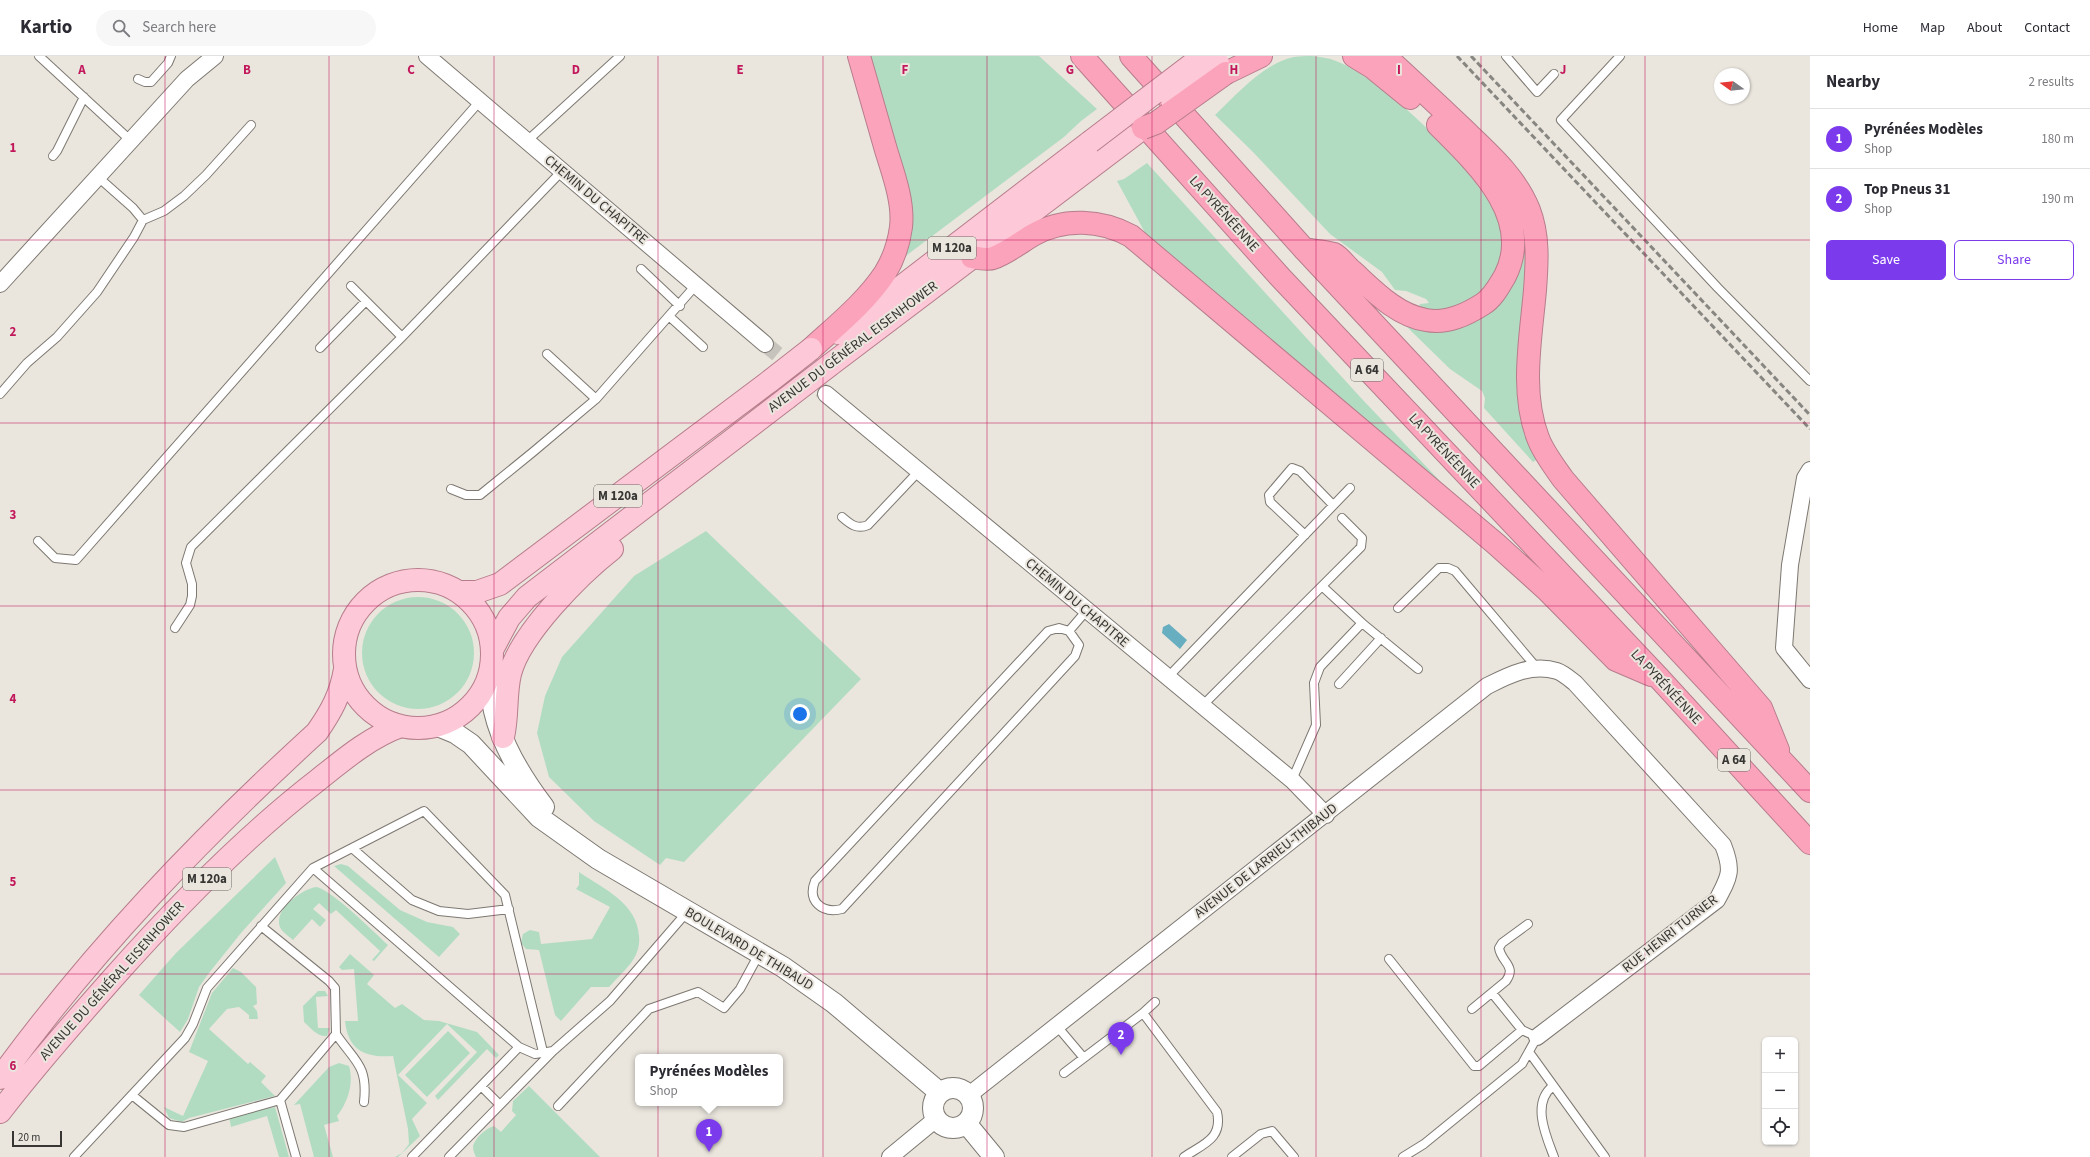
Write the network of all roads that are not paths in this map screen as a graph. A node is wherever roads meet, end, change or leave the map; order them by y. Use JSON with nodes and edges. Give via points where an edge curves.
{"nodes":[{"id":1,"x":39,"y":56,"type":"edge"},
{"id":2,"x":171,"y":56,"type":"edge"},
{"id":3,"x":215,"y":56,"type":"edge"},
{"id":4,"x":427,"y":56,"type":"edge"},
{"id":5,"x":620,"y":56,"type":"edge"},
{"id":6,"x":859,"y":56,"type":"edge"},
{"id":7,"x":1082,"y":56,"type":"edge"},
{"id":8,"x":1131,"y":56,"type":"edge"},
{"id":9,"x":1261,"y":56,"type":"edge"},
{"id":10,"x":1354,"y":56,"type":"edge"},
{"id":11,"x":1385,"y":56,"type":"edge"},
{"id":12,"x":1506,"y":56,"type":"edge"},
{"id":13,"x":1620,"y":56,"type":"edge"},
{"id":14,"x":1219,"y":62,"type":"edge"},
{"id":15,"x":1554,"y":74,"type":"dead end"},
{"id":16,"x":138,"y":79,"type":"dead end"},
{"id":17,"x":84,"y":97,"type":"junction"},
{"id":18,"x":480,"y":101,"type":"junction"},
{"id":19,"x":251,"y":125,"type":"dead end"},
{"id":20,"x":1142,"y":128,"type":"joint"},
{"id":21,"x":130,"y":140,"type":"junction"},
{"id":22,"x":527,"y":141,"type":"junction"},
{"id":23,"x":53,"y":156,"type":"dead end"},
{"id":24,"x":562,"y":171,"type":"junction"},
{"id":25,"x":98,"y":177,"type":"junction"},
{"id":26,"x":143,"y":220,"type":"junction"},
{"id":27,"x":1304,"y":249,"type":"junction"},
{"id":28,"x":972,"y":257,"type":"junction"},
{"id":29,"x":641,"y":269,"type":"dead end"},
{"id":30,"x":0,"y":284,"type":"edge"},
{"id":31,"x":696,"y":285,"type":"junction"},
{"id":32,"x":351,"y":286,"type":"dead end"},
{"id":33,"x":366,"y":301,"type":"junction"},
{"id":34,"x":680,"y":306,"type":"junction"},
{"id":35,"x":670,"y":317,"type":"junction"},
{"id":36,"x":402,"y":337,"type":"junction"},
{"id":37,"x":765,"y":344,"type":"tunnel mouth"},
{"id":38,"x":704,"y":346,"type":"dead end"},
{"id":39,"x":320,"y":348,"type":"dead end"},
{"id":40,"x":811,"y":349,"type":"junction"},
{"id":41,"x":547,"y":354,"type":"dead end"},
{"id":42,"x":1810,"y":381,"type":"edge"},
{"id":43,"x":0,"y":394,"type":"edge"},
{"id":44,"x":826,"y":394,"type":"tunnel mouth"},
{"id":45,"x":596,"y":399,"type":"junction"},
{"id":46,"x":1810,"y":470,"type":"edge"},
{"id":47,"x":919,"y":471,"type":"junction"},
{"id":48,"x":1350,"y":488,"type":"dead end"},
{"id":49,"x":451,"y":489,"type":"dead end"},
{"id":50,"x":648,"y":504,"type":"junction"},
{"id":51,"x":1333,"y":505,"type":"junction"},
{"id":52,"x":842,"y":517,"type":"dead end"},
{"id":53,"x":1342,"y":518,"type":"dead end"},
{"id":54,"x":1305,"y":535,"type":"junction"},
{"id":55,"x":38,"y":541,"type":"dead end"},
{"id":56,"x":1323,"y":586,"type":"junction"},
{"id":57,"x":459,"y":592,"type":"junction"},
{"id":58,"x":1398,"y":608,"type":"dead end"},
{"id":59,"x":1087,"y":610,"type":"junction"},
{"id":60,"x":1362,"y":623,"type":"junction"},
{"id":61,"x":175,"y":628,"type":"dead end"},
{"id":62,"x":1069,"y":631,"type":"junction"},
{"id":63,"x":1381,"y":638,"type":"junction"},
{"id":64,"x":491,"y":660,"type":"junction"},
{"id":65,"x":1537,"y":668,"type":"junction"},
{"id":66,"x":346,"y":669,"type":"junction"},
{"id":67,"x":1418,"y":669,"type":"dead end"},
{"id":68,"x":1168,"y":677,"type":"junction"},
{"id":69,"x":1658,"y":678,"type":"junction"},
{"id":70,"x":1810,"y":680,"type":"edge"},
{"id":71,"x":1575,"y":683,"type":"joint"},
{"id":72,"x":1340,"y":684,"type":"dead end"},
{"id":73,"x":1202,"y":706,"type":"junction"},
{"id":74,"x":401,"y":726,"type":"junction"},
{"id":75,"x":438,"y":726,"type":"junction"},
{"id":76,"x":503,"y":737,"type":"junction"},
{"id":77,"x":1783,"y":761,"type":"junction"},
{"id":78,"x":1292,"y":780,"type":"junction"},
{"id":79,"x":1810,"y":792,"type":"edge"},
{"id":80,"x":1326,"y":815,"type":"junction"},
{"id":81,"x":566,"y":835,"type":"junction"},
{"id":82,"x":1810,"y":843,"type":"edge"},
{"id":83,"x":352,"y":848,"type":"junction"},
{"id":84,"x":312,"y":868,"type":"junction"},
{"id":85,"x":509,"y":909,"type":"junction"},
{"id":86,"x":688,"y":912,"type":"junction"},
{"id":87,"x":1528,"y":924,"type":"dead end"},
{"id":88,"x":261,"y":926,"type":"junction"},
{"id":89,"x":759,"y":954,"type":"junction"},
{"id":90,"x":1389,"y":959,"type":"dead end"},
{"id":91,"x":1492,"y":992,"type":"junction"},
{"id":92,"x":1155,"y":1002,"type":"dead end"},
{"id":93,"x":1472,"y":1009,"type":"dead end"},
{"id":94,"x":1143,"y":1014,"type":"junction"},
{"id":95,"x":1056,"y":1025,"type":"junction"},
{"id":96,"x":1522,"y":1030,"type":"junction"},
{"id":97,"x":336,"y":1034,"type":"junction"},
{"id":98,"x":1537,"y":1037,"type":"junction"},
{"id":99,"x":519,"y":1047,"type":"junction"},
{"id":100,"x":553,"y":1051,"type":"junction"},
{"id":101,"x":543,"y":1052,"type":"junction"},
{"id":102,"x":1528,"y":1052,"type":"junction"},
{"id":103,"x":1083,"y":1057,"type":"junction"},
{"id":104,"x":1064,"y":1073,"type":"dead end"},
{"id":105,"x":0,"y":1078,"type":"edge"},
{"id":106,"x":481,"y":1086,"type":"junction"},
{"id":107,"x":1553,"y":1086,"type":"junction"},
{"id":108,"x":939,"y":1092,"type":"junction"},
{"id":109,"x":132,"y":1095,"type":"junction"},
{"id":110,"x":968,"y":1095,"type":"junction"},
{"id":111,"x":280,"y":1100,"type":"junction"},
{"id":112,"x":364,"y":1102,"type":"dead end"},
{"id":113,"x":500,"y":1105,"type":"junction"},
{"id":114,"x":558,"y":1106,"type":"dead end"},
{"id":115,"x":0,"y":1112,"type":"edge"},
{"id":116,"x":936,"y":1119,"type":"junction"},
{"id":117,"x":966,"y":1123,"type":"junction"},
{"id":118,"x":74,"y":1157,"type":"edge"},
{"id":119,"x":296,"y":1157,"type":"edge"},
{"id":120,"x":412,"y":1157,"type":"edge"},
{"id":121,"x":449,"y":1157,"type":"edge"},
{"id":122,"x":890,"y":1157,"type":"edge"},
{"id":123,"x":994,"y":1157,"type":"edge"},
{"id":124,"x":1184,"y":1157,"type":"edge"},
{"id":125,"x":1232,"y":1157,"type":"edge"},
{"id":126,"x":1294,"y":1157,"type":"edge"},
{"id":127,"x":1403,"y":1157,"type":"edge"},
{"id":128,"x":1554,"y":1157,"type":"edge"},
{"id":129,"x":1605,"y":1157,"type":"edge"}],
"edges":[{"from":1,"to":17,"type":"lane"},
{"from":2,"to":16,"type":"lane","via":[[151,82]]},
{"from":3,"to":21,"type":"street","via":[[187,79]]},
{"from":4,"to":18,"type":"street","name":"CHEMIN DU CHAPITRE"},
{"from":5,"to":22,"type":"lane"},
{"from":6,"to":40,"type":"highway","via":[[893,173],[902,226],[896,249],[885,272],[847,316]]},
{"from":7,"to":69,"type":"highway","name":"LA PYRÉNÉENNE","number":"A 64","via":[[1281,278]]},
{"from":8,"to":27,"type":"highway","number":"A 64"},
{"from":9,"to":14,"type":"highway"},
{"from":10,"to":27,"type":"highway","via":[[1406,94],[1457,144],[1496,189],[1512,229],[1514,249],[1509,268],[1488,301],[1446,321],[1426,320],[1406,314],[1382,298],[1334,254]]},
{"from":11,"to":77,"type":"highway","via":[[1488,153],[1510,177],[1529,211],[1535,230],[1537,250],[1528,367],[1529,393],[1538,438],[1547,455],[1563,479],[1761,708]]},
{"from":12,"to":15,"type":"lane","via":[[1537,92]]},
{"from":13,"to":42,"type":"lane","via":[[1561,120],[1718,288]]},
{"from":14,"to":20,"type":"highway","bridge":true,"via":[[1156,123]]},
{"from":14,"to":40,"type":"main road","name":"AVENUE DU GÉNÉRAL EISENHOWER","number":"M 120a","bridge":true,"via":[[1090,142],[850,326]]},
{"from":17,"to":21,"type":"lane"},
{"from":17,"to":23,"type":"lane"},
{"from":18,"to":22,"type":"street","name":"CHEMIN DU CHAPITRE"},
{"from":18,"to":55,"type":"lane","via":[[76,560],[55,558]]},
{"from":19,"to":26,"type":"lane","via":[[184,196],[164,211]]},
{"from":20,"to":28,"type":"main road","name":"AVENUE DU GÉNÉRAL EISENHOWER","number":"M 120a"},
{"from":21,"to":25,"type":"street"},
{"from":22,"to":24,"type":"street","name":"CHEMIN DU CHAPITRE"},
{"from":24,"to":31,"type":"street","name":"CHEMIN DU CHAPITRE"},
{"from":24,"to":36,"type":"lane"},
{"from":25,"to":26,"type":"lane"},
{"from":25,"to":30,"type":"street"},
{"from":26,"to":43,"type":"lane","via":[[97,292]]},
{"from":27,"to":77,"type":"highway","number":"A 64"},
{"from":28,"to":50,"type":"main road","name":"AVENUE DU GÉNÉRAL EISENHOWER","number":"M 120a","bridge":true},
{"from":28,"to":69,"type":"highway","via":[[992,259],[1036,234],[1057,226],[1078,223],[1098,224],[1118,229],[1131,236],[1496,544],[1547,590],[1616,660]]},
{"from":29,"to":34,"type":"lane"},
{"from":31,"to":34,"type":"lane"},
{"from":31,"to":37,"type":"street","name":"CHEMIN DU CHAPITRE"},
{"from":32,"to":33,"type":"lane"},
{"from":33,"to":36,"type":"lane"},
{"from":33,"to":39,"type":"lane"},
{"from":34,"to":35,"type":"lane"},
{"from":35,"to":38,"type":"lane"},
{"from":35,"to":45,"type":"lane"},
{"from":36,"to":61,"type":"lane","via":[[191,547],[186,563],[192,584],[192,596],[190,606]]},
{"from":40,"to":57,"type":"main road","name":"AVENUE DU GÉNÉRAL EISENHOWER","number":"M 120a","bridge":true,"via":[[500,584],[477,592]]},
{"from":41,"to":45,"type":"lane"},
{"from":44,"to":47,"type":"street","name":"CHEMIN DU CHAPITRE"},
{"from":45,"to":49,"type":"lane","via":[[480,495],[466,495]]},
{"from":46,"to":70,"type":"street","via":[[1805,478],[1790,565],[1784,648]]},
{"from":47,"to":52,"type":"lane","via":[[868,525],[852,526]]},
{"from":47,"to":59,"type":"street","name":"CHEMIN DU CHAPITRE"},
{"from":48,"to":51,"type":"lane"},
{"from":50,"to":64,"type":"main road","name":"AVENUE DU GÉNÉRAL EISENHOWER","number":"M 120a","via":[[527,597],[509,618]]},
{"from":50,"to":76,"type":"main road","via":[[631,534],[594,563],[533,630],[520,648],[510,673],[507,720]]},
{"from":51,"to":54,"type":"lane"},
{"from":51,"to":54,"type":"lane","via":[[1300,470],[1292,468],[1269,496],[1270,502]]},
{"from":53,"to":56,"type":"lane","via":[[1362,538],[1361,547]]},
{"from":54,"to":68,"type":"lane"},
{"from":56,"to":60,"type":"lane"},
{"from":56,"to":73,"type":"lane"},
{"from":57,"to":64,"type":"main road","via":[[472,603],[482,617],[489,633]]},
{"from":57,"to":66,"type":"main road","via":[[445,585],[414,580],[398,582],[384,588],[360,608],[351,622],[345,645]]},
{"from":58,"to":65,"type":"lane","via":[[1439,568],[1448,568],[1471,589]]},
{"from":59,"to":62,"type":"lane"},
{"from":59,"to":68,"type":"street","name":"CHEMIN DU CHAPITRE"},
{"from":60,"to":63,"type":"lane"},
{"from":60,"to":78,"type":"lane","via":[[1320,667],[1314,683],[1316,726]]},
{"from":62,"to":62,"type":"lane","via":[[1078,645],[1075,656],[842,909],[826,910],[816,903],[812,896],[815,881],[1048,631],[1059,628]]},
{"from":63,"to":67,"type":"lane"},
{"from":63,"to":72,"type":"lane"},
{"from":64,"to":75,"type":"main road","name":"AVENUE DU GÉNÉRAL EISENHOWER","via":[[485,686],[477,699],[453,720]]},
{"from":64,"to":76,"type":"street","name":"BOULEVARD DE THIBAUD","via":[[494,711]]},
{"from":65,"to":71,"type":"street","name":"AVENUE DE LARRIEU-THIBAUD","via":[[1557,671]]},
{"from":65,"to":80,"type":"street","name":"AVENUE DE LARRIEU-THIBAUD","via":[[1516,672],[1487,686]]},
{"from":66,"to":74,"type":"main road","via":[[353,688],[365,706],[375,715]]},
{"from":66,"to":105,"type":"main road","name":"AVENUE DU GÉNÉRAL EISENHOWER","number":"M 120a","via":[[342,688],[331,712],[316,732],[157,887],[91,960]]},
{"from":68,"to":73,"type":"street","name":"CHEMIN DU CHAPITRE"},
{"from":69,"to":82,"type":"highway","name":"LA PYRÉNÉENNE","number":"A 64"},
{"from":71,"to":98,"type":"street","name":"RUE HENRI TURNER","via":[[1723,844],[1730,862],[1728,881],[1718,900]]},
{"from":73,"to":78,"type":"street","name":"CHEMIN DU CHAPITRE"},
{"from":74,"to":75,"type":"main road"},
{"from":74,"to":115,"type":"main road","name":"AVENUE DU GÉNÉRAL EISENHOWER","number":"M 120a","via":[[386,732],[345,759],[296,797],[244,843],[160,926],[39,1061]]},
{"from":75,"to":81,"type":"street","name":"BOULEVARD DE THIBAUD","via":[[471,744],[539,816]]},
{"from":76,"to":81,"type":"street","name":"BOULEVARD DE THIBAUD","via":[[515,765]]},
{"from":77,"to":79,"type":"highway","number":"A 64"},
{"from":78,"to":80,"type":"street","name":"CHEMIN DU CHAPITRE"},
{"from":80,"to":95,"type":"street","name":"AVENUE DE LARRIEU-THIBAUD"},
{"from":81,"to":86,"type":"street","name":"BOULEVARD DE THIBAUD","via":[[598,859]]},
{"from":83,"to":84,"type":"lane"},
{"from":83,"to":85,"type":"lane","via":[[412,900],[439,911],[468,914]]},
{"from":83,"to":85,"type":"lane","via":[[424,811],[505,895]]},
{"from":84,"to":88,"type":"lane"},
{"from":84,"to":99,"type":"lane"},
{"from":85,"to":101,"type":"lane"},
{"from":86,"to":89,"type":"street","name":"BOULEVARD DE THIBAUD"},
{"from":86,"to":100,"type":"lane","via":[[610,1001]]},
{"from":87,"to":91,"type":"lane","via":[[1499,948],[1499,953],[1510,969],[1510,976]]},
{"from":88,"to":97,"type":"lane","via":[[335,988]]},
{"from":88,"to":109,"type":"lane","via":[[207,988],[193,1024],[184,1038]]},
{"from":89,"to":108,"type":"street","name":"BOULEVARD DE THIBAUD","via":[[834,1002]]},
{"from":89,"to":114,"type":"lane","via":[[740,990],[724,1008],[698,992],[649,1009]]},
{"from":90,"to":96,"type":"lane","via":[[1474,1066],[1479,1066]]},
{"from":91,"to":93,"type":"lane"},
{"from":91,"to":96,"type":"lane"},
{"from":92,"to":94,"type":"lane"},
{"from":94,"to":103,"type":"lane"},
{"from":94,"to":124,"type":"lane","via":[[1217,1112],[1218,1130],[1213,1137]]},
{"from":95,"to":103,"type":"lane"},
{"from":95,"to":110,"type":"street","name":"AVENUE DE LARRIEU-THIBAUD"},
{"from":96,"to":98,"type":"lane"},
{"from":97,"to":111,"type":"lane"},
{"from":97,"to":112,"type":"lane","via":[[362,1068],[366,1084]]},
{"from":98,"to":102,"type":"lane"},
{"from":99,"to":101,"type":"lane","via":[[535,1054]]},
{"from":99,"to":106,"type":"lane"},
{"from":100,"to":101,"type":"lane"},
{"from":100,"to":113,"type":"lane"},
{"from":102,"to":107,"type":"lane"},
{"from":102,"to":127,"type":"lane","via":[[1522,1064],[1424,1144]]},
{"from":103,"to":104,"type":"lane"},
{"from":106,"to":113,"type":"lane"},
{"from":106,"to":120,"type":"lane"},
{"from":107,"to":128,"type":"lane","via":[[1546,1091],[1542,1104],[1542,1123]]},
{"from":107,"to":129,"type":"lane"},
{"from":108,"to":110,"type":"street","via":[[951,1087],[964,1090]]},
{"from":108,"to":116,"type":"street","via":[[932,1108]]},
{"from":109,"to":111,"type":"lane","via":[[169,1125],[184,1127]]},
{"from":109,"to":118,"type":"lane"},
{"from":110,"to":117,"type":"street","via":[[972,1100],[972,1113]]},
{"from":111,"to":119,"type":"lane"},
{"from":113,"to":121,"type":"lane"},
{"from":116,"to":117,"type":"street","via":[[953,1128]]},
{"from":116,"to":122,"type":"street"},
{"from":117,"to":123,"type":"street"},
{"from":125,"to":126,"type":"lane","via":[[1261,1134],[1272,1131]]}]}
